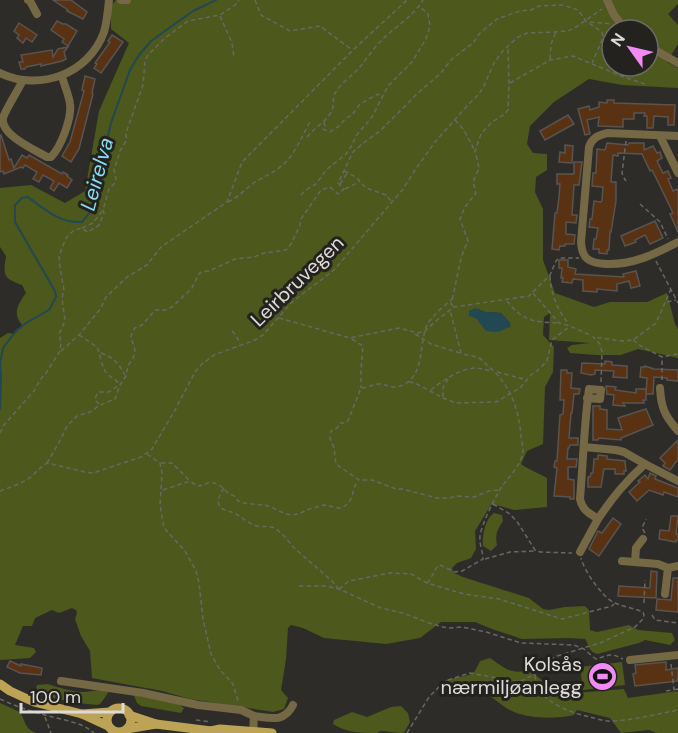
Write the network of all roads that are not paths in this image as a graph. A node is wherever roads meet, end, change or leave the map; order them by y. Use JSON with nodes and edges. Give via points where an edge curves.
{"nodes":[{"id":1,"x":28,"y":0,"type":"edge"},
{"id":2,"x":109,"y":0,"type":"edge"},
{"id":3,"x":121,"y":0,"type":"edge"},
{"id":4,"x":127,"y":0,"type":"edge"},
{"id":5,"x":608,"y":2,"type":"edge"},
{"id":6,"x":37,"y":14,"type":"dead end"},
{"id":7,"x":616,"y":18,"type":"edge"},
{"id":8,"x":660,"y":52,"type":"edge"},
{"id":9,"x":676,"y":60,"type":"edge"},
{"id":10,"x":44,"y":71,"type":"dead end"},
{"id":11,"x":0,"y":73,"type":"edge"},
{"id":12,"x":62,"y":76,"type":"junction"},
{"id":13,"x":46,"y":80,"type":"junction"},
{"id":14,"x":23,"y":81,"type":"junction"},
{"id":15,"x":660,"y":136,"type":"junction"},
{"id":16,"x":678,"y":136,"type":"edge"},
{"id":17,"x":678,"y":172,"type":"edge"},
{"id":18,"x":675,"y":243,"type":"edge"},
{"id":19,"x":660,"y":388,"type":"road end"},
{"id":20,"x":601,"y":390,"type":"road end"},
{"id":21,"x":678,"y":431,"type":"edge"},
{"id":22,"x":584,"y":447,"type":"junction"},
{"id":23,"x":645,"y":464,"type":"junction"},
{"id":24,"x":678,"y":481,"type":"edge"},
{"id":25,"x":597,"y":519,"type":"junction"},
{"id":26,"x":643,"y":539,"type":"road end"},
{"id":27,"x":580,"y":552,"type":"road end"},
{"id":28,"x":622,"y":561,"type":"dead end"},
{"id":29,"x":635,"y":562,"type":"junction"},
{"id":30,"x":678,"y":567,"type":"edge"},
{"id":31,"x":668,"y":568,"type":"junction"},
{"id":32,"x":665,"y":594,"type":"dead end"},
{"id":33,"x":674,"y":656,"type":"edge"},
{"id":34,"x":630,"y":660,"type":"road end"},
{"id":35,"x":61,"y":681,"type":"dead end"},
{"id":36,"x":0,"y":684,"type":"edge"},
{"id":37,"x":293,"y":705,"type":"dead end"},
{"id":38,"x":110,"y":712,"type":"junction"},
{"id":39,"x":82,"y":714,"type":"junction"},
{"id":40,"x":129,"y":715,"type":"junction"},
{"id":41,"x":254,"y":716,"type":"junction"},
{"id":42,"x":156,"y":724,"type":"junction"},
{"id":43,"x":110,"y":729,"type":"edge"},
{"id":44,"x":125,"y":731,"type":"edge"},
{"id":45,"x":214,"y":732,"type":"edge"},
{"id":46,"x":253,"y":732,"type":"edge"},
{"id":47,"x":272,"y":733,"type":"edge"}],
"edges":[{"from":1,"to":6,"type":"street"},
{"from":2,"to":12,"type":"street","via":[[104,33],[97,45],[79,66]]},
{"from":3,"to":4,"type":"street"},
{"from":5,"to":7,"type":"street"},
{"from":8,"to":9,"type":"street"},
{"from":10,"to":13,"type":"street"},
{"from":11,"to":14,"type":"street"},
{"from":12,"to":13,"type":"street"},
{"from":12,"to":14,"type":"street","via":[[70,104],[68,121],[51,157],[9,134],[3,126],[3,118]]},
{"from":13,"to":14,"type":"street"},
{"from":15,"to":16,"type":"street"},
{"from":15,"to":17,"type":"street"},
{"from":15,"to":18,"type":"street","via":[[608,133],[591,142],[582,251],[592,262],[618,264],[653,255]]},
{"from":19,"to":21,"type":"street","via":[[666,417]]},
{"from":20,"to":22,"type":"street","via":[[600,399],[588,398]]},
{"from":22,"to":23,"type":"street","via":[[624,452]]},
{"from":22,"to":25,"type":"street","via":[[581,506]]},
{"from":23,"to":24,"type":"street"},
{"from":23,"to":25,"type":"street","via":[[626,480]]},
{"from":25,"to":27,"type":"street"},
{"from":26,"to":29,"type":"street","via":[[636,549]]},
{"from":28,"to":29,"type":"street"},
{"from":29,"to":31,"type":"street"},
{"from":30,"to":31,"type":"street"},
{"from":31,"to":32,"type":"street"},
{"from":33,"to":34,"type":"street"},
{"from":35,"to":41,"type":"street"},
{"from":36,"to":39,"type":"main road","via":[[34,702]]},
{"from":37,"to":41,"type":"street","via":[[281,717]]},
{"from":38,"to":39,"type":"main road"},
{"from":38,"to":40,"type":"main road","via":[[120,708]]},
{"from":38,"to":43,"type":"main road","via":[[106,719]]},
{"from":39,"to":43,"type":"main road"},
{"from":40,"to":42,"type":"main road"},
{"from":40,"to":44,"type":"main road"},
{"from":41,"to":46,"type":"street"},
{"from":42,"to":44,"type":"main road"},
{"from":42,"to":45,"type":"main road"},
{"from":43,"to":44,"type":"main road"},
{"from":45,"to":46,"type":"main road"},
{"from":46,"to":47,"type":"main road"}]}
